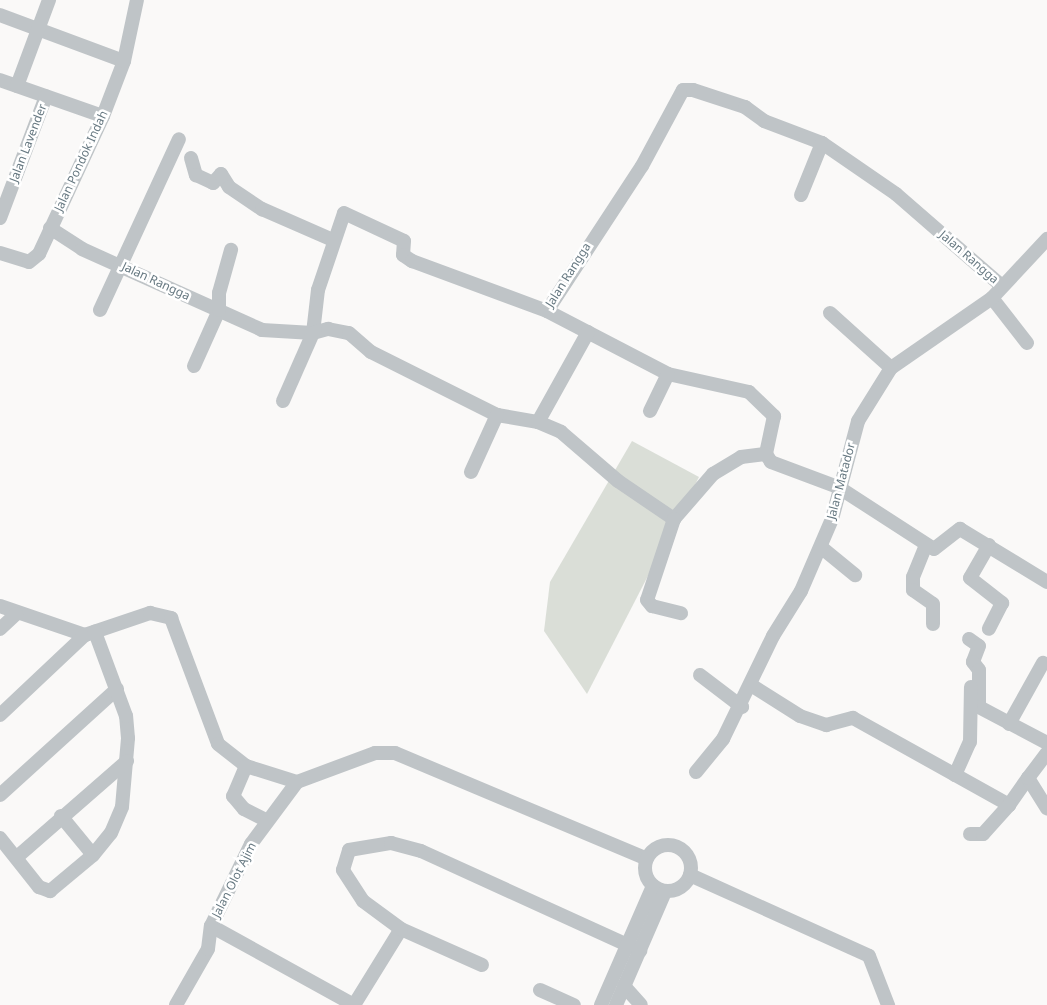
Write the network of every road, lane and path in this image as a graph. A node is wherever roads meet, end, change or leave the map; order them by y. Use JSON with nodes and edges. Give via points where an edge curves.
{"nodes":[{"id":1,"x":48,"y":0,"type":"edge"},
{"id":2,"x":137,"y":0,"type":"edge"},
{"id":3,"x":0,"y":15,"type":"edge"},
{"id":4,"x":38,"y":29,"type":"junction"},
{"id":5,"x":124,"y":61,"type":"junction"},
{"id":6,"x":0,"y":80,"type":"edge"},
{"id":7,"x":17,"y":86,"type":"junction"},
{"id":8,"x":46,"y":96,"type":"junction"},
{"id":9,"x":104,"y":116,"type":"junction"},
{"id":10,"x":179,"y":139,"type":"dead end"},
{"id":11,"x":822,"y":143,"type":"junction"},
{"id":12,"x":191,"y":158,"type":"dead end"},
{"id":13,"x":801,"y":195,"type":"dead end"},
{"id":14,"x":0,"y":218,"type":"edge"},
{"id":15,"x":50,"y":228,"type":"junction"},
{"id":16,"x":1047,"y":239,"type":"edge"},
{"id":17,"x":333,"y":240,"type":"junction"},
{"id":18,"x":232,"y":250,"type":"dead end"},
{"id":19,"x":0,"y":253,"type":"edge"},
{"id":20,"x":122,"y":266,"type":"junction"},
{"id":21,"x":1002,"y":286,"type":"junction"},
{"id":22,"x":992,"y":298,"type":"junction"},
{"id":23,"x":100,"y":310,"type":"dead end"},
{"id":24,"x":219,"y":310,"type":"junction"},
{"id":25,"x":547,"y":311,"type":"junction"},
{"id":26,"x":830,"y":313,"type":"dead end"},
{"id":27,"x":588,"y":332,"type":"junction"},
{"id":28,"x":313,"y":333,"type":"junction"},
{"id":29,"x":1027,"y":343,"type":"dead end"},
{"id":30,"x":194,"y":366,"type":"dead end"},
{"id":31,"x":891,"y":368,"type":"junction"},
{"id":32,"x":668,"y":374,"type":"junction"},
{"id":33,"x":283,"y":400,"type":"dead end"},
{"id":34,"x":650,"y":411,"type":"dead end"},
{"id":35,"x":497,"y":415,"type":"junction"},
{"id":36,"x":538,"y":422,"type":"junction"},
{"id":37,"x":766,"y":454,"type":"junction"},
{"id":38,"x":471,"y":472,"type":"dead end"},
{"id":39,"x":838,"y":487,"type":"junction"},
{"id":40,"x":674,"y":519,"type":"junction"},
{"id":41,"x":926,"y":545,"type":"junction"},
{"id":42,"x":989,"y":545,"type":"junction"},
{"id":43,"x":822,"y":548,"type":"junction"},
{"id":44,"x":855,"y":575,"type":"dead end"},
{"id":45,"x":1047,"y":582,"type":"edge"},
{"id":46,"x":0,"y":606,"type":"edge"},
{"id":47,"x":681,"y":613,"type":"dead end"},
{"id":48,"x":16,"y":614,"type":"junction"},
{"id":49,"x":933,"y":624,"type":"dead end"},
{"id":50,"x":0,"y":629,"type":"edge"},
{"id":51,"x":989,"y":629,"type":"dead end"},
{"id":52,"x":90,"y":634,"type":"junction"},
{"id":53,"x":969,"y":639,"type":"dead end"},
{"id":54,"x":973,"y":662,"type":"junction"},
{"id":55,"x":1043,"y":663,"type":"dead end"},
{"id":56,"x":700,"y":675,"type":"dead end"},
{"id":57,"x":751,"y":685,"type":"junction"},
{"id":58,"x":117,"y":689,"type":"junction"},
{"id":59,"x":742,"y":707,"type":"junction"},
{"id":60,"x":0,"y":715,"type":"edge"},
{"id":61,"x":1009,"y":724,"type":"junction"},
{"id":62,"x":1047,"y":743,"type":"edge"},
{"id":63,"x":1047,"y":753,"type":"edge"},
{"id":64,"x":127,"y":760,"type":"junction"},
{"id":65,"x":246,"y":766,"type":"junction"},
{"id":66,"x":696,"y":772,"type":"dead end"},
{"id":67,"x":955,"y":775,"type":"junction"},
{"id":68,"x":1028,"y":778,"type":"junction"},
{"id":69,"x":297,"y":782,"type":"junction"},
{"id":70,"x":0,"y":795,"type":"edge"},
{"id":71,"x":1009,"y":805,"type":"junction"},
{"id":72,"x":1047,"y":809,"type":"edge"},
{"id":73,"x":61,"y":816,"type":"junction"},
{"id":74,"x":266,"y":820,"type":"junction"},
{"id":75,"x":970,"y":834,"type":"dead end"},
{"id":76,"x":0,"y":838,"type":"edge"},
{"id":77,"x":93,"y":855,"type":"junction"},
{"id":78,"x":17,"y":857,"type":"junction"},
{"id":79,"x":647,"y":858,"type":"junction"},
{"id":80,"x":690,"y":875,"type":"junction"},
{"id":81,"x":659,"y":889,"type":"junction"},
{"id":82,"x":211,"y":926,"type":"junction"},
{"id":83,"x":401,"y":929,"type":"junction"},
{"id":84,"x":627,"y":945,"type":"junction"},
{"id":85,"x":640,"y":951,"type":"junction"},
{"id":86,"x":482,"y":964,"type":"dead end"},
{"id":87,"x":624,"y":986,"type":"junction"},
{"id":88,"x":540,"y":990,"type":"dead end"},
{"id":89,"x":352,"y":1004,"type":"edge"},
{"id":90,"x":176,"y":1005,"type":"edge"},
{"id":91,"x":574,"y":1005,"type":"edge"},
{"id":92,"x":601,"y":1005,"type":"edge"},
{"id":93,"x":616,"y":1005,"type":"edge"},
{"id":94,"x":641,"y":1005,"type":"edge"},
{"id":95,"x":888,"y":1005,"type":"edge"}],
"edges":[{"from":1,"to":4,"type":"street"},
{"from":2,"to":5,"type":"street","name":"Jalan Pondok Indah"},
{"from":3,"to":4,"type":"street"},
{"from":4,"to":5,"type":"street"},
{"from":4,"to":7,"type":"street"},
{"from":5,"to":9,"type":"street","name":"Jalan Pondok Indah"},
{"from":6,"to":7,"type":"street"},
{"from":7,"to":8,"type":"street"},
{"from":8,"to":9,"type":"street"},
{"from":8,"to":14,"type":"street","name":"Jalan Lavender"},
{"from":9,"to":15,"type":"street","name":"Jalan Pondok Indah"},
{"from":10,"to":20,"type":"street"},
{"from":11,"to":13,"type":"street"},
{"from":11,"to":21,"type":"street","name":"Jalan Rangga","via":[[896,194]]},
{"from":11,"to":25,"type":"street","name":"Jalan Rangga","via":[[764,121],[745,107],[683,90],[642,166]]},
{"from":12,"to":17,"type":"street","via":[[196,175],[213,183],[221,174],[229,188],[262,209]]},
{"from":15,"to":19,"type":"street","name":"Jalan Pondok Indah","via":[[35,259],[25,262]]},
{"from":15,"to":20,"type":"street","name":"Jalan Rangga"},
{"from":16,"to":21,"type":"street","name":"Jalan Matador"},
{"from":17,"to":25,"type":"street","name":"Jalan Rangga","via":[[344,213],[404,241],[403,255],[412,261]]},
{"from":17,"to":28,"type":"street","name":"Jalan Rangga","via":[[318,290]]},
{"from":18,"to":24,"type":"street","via":[[219,293]]},
{"from":20,"to":23,"type":"street"},
{"from":20,"to":24,"type":"street","name":"Jalan Rangga"},
{"from":21,"to":22,"type":"street","name":"Jalan Matador"},
{"from":22,"to":29,"type":"street"},
{"from":22,"to":31,"type":"street","name":"Jalan Matador"},
{"from":24,"to":28,"type":"street","name":"Jalan Rangga","via":[[262,330]]},
{"from":24,"to":30,"type":"street"},
{"from":25,"to":27,"type":"street"},
{"from":26,"to":31,"type":"street"},
{"from":27,"to":32,"type":"street"},
{"from":27,"to":36,"type":"street"},
{"from":28,"to":33,"type":"street"},
{"from":28,"to":35,"type":"street","via":[[349,333],[371,352]]},
{"from":31,"to":39,"type":"street","name":"Jalan Matador","via":[[858,421]]},
{"from":32,"to":34,"type":"street"},
{"from":32,"to":37,"type":"street","via":[[750,392],[774,416]]},
{"from":35,"to":36,"type":"street"},
{"from":35,"to":38,"type":"street"},
{"from":36,"to":40,"type":"street","via":[[561,432],[618,481]]},
{"from":37,"to":39,"type":"street","via":[[771,462]]},
{"from":37,"to":40,"type":"street","via":[[741,457],[713,474]]},
{"from":39,"to":41,"type":"street"},
{"from":39,"to":43,"type":"street","name":"Jalan Matador"},
{"from":40,"to":47,"type":"street","via":[[647,600],[652,606]]},
{"from":41,"to":42,"type":"street","via":[[942,548],[960,529]]},
{"from":41,"to":49,"type":"street","via":[[913,590],[933,604]]},
{"from":42,"to":45,"type":"street"},
{"from":42,"to":51,"type":"street","via":[[970,578],[1002,603]]},
{"from":43,"to":44,"type":"street"},
{"from":43,"to":57,"type":"street","name":"Jalan Matador"},
{"from":46,"to":48,"type":"street"},
{"from":48,"to":50,"type":"street"},
{"from":48,"to":52,"type":"street"},
{"from":52,"to":58,"type":"street"},
{"from":52,"to":60,"type":"street"},
{"from":52,"to":65,"type":"street","via":[[150,613],[171,618],[218,744]]},
{"from":53,"to":54,"type":"street","via":[[979,646]]},
{"from":54,"to":61,"type":"street","via":[[980,670],[979,707]]},
{"from":54,"to":67,"type":"street","via":[[970,742]]},
{"from":55,"to":61,"type":"street"},
{"from":56,"to":59,"type":"street"},
{"from":57,"to":59,"type":"street","name":"Jalan Matador"},
{"from":57,"to":67,"type":"street","via":[[800,716],[826,725],[853,718]]},
{"from":58,"to":64,"type":"street","via":[[126,716]]},
{"from":58,"to":70,"type":"street"},
{"from":59,"to":66,"type":"street","name":"Jalan Matador","via":[[723,739]]},
{"from":61,"to":62,"type":"street"},
{"from":63,"to":68,"type":"street"},
{"from":64,"to":73,"type":"street"},
{"from":64,"to":77,"type":"street","via":[[122,807],[111,833]]},
{"from":65,"to":69,"type":"street"},
{"from":65,"to":74,"type":"street","via":[[233,796],[244,809]]},
{"from":67,"to":71,"type":"street"},
{"from":68,"to":71,"type":"street"},
{"from":68,"to":72,"type":"street"},
{"from":69,"to":74,"type":"street","name":"Jalan Olot Ajim"},
{"from":69,"to":79,"type":"street","via":[[375,753],[395,753]]},
{"from":71,"to":75,"type":"street","via":[[984,834]]},
{"from":73,"to":77,"type":"street"},
{"from":73,"to":78,"type":"street"},
{"from":74,"to":82,"type":"street","name":"Jalan Olot Ajim"},
{"from":76,"to":78,"type":"street"},
{"from":77,"to":78,"type":"street","via":[[57,887],[45,891]]},
{"from":79,"to":80,"type":"street","via":[[659,847],[676,847],[688,858]]},
{"from":79,"to":81,"type":"street","via":[[644,868]]},
{"from":80,"to":81,"type":"street","via":[[680,887]]},
{"from":80,"to":95,"type":"street","via":[[869,956]]},
{"from":81,"to":84,"type":"street"},
{"from":81,"to":85,"type":"street"},
{"from":82,"to":89,"type":"street","name":"Jalan Olot Ajim"},
{"from":82,"to":90,"type":"street","via":[[208,949]]},
{"from":83,"to":84,"type":"street","via":[[364,901],[351,884],[343,870],[349,850],[391,843],[421,851]]},
{"from":83,"to":86,"type":"street"},
{"from":83,"to":89,"type":"street"},
{"from":84,"to":85,"type":"street"},
{"from":84,"to":92,"type":"street"},
{"from":85,"to":87,"type":"street"},
{"from":87,"to":93,"type":"street"},
{"from":87,"to":94,"type":"street"},
{"from":88,"to":91,"type":"street"}]}
